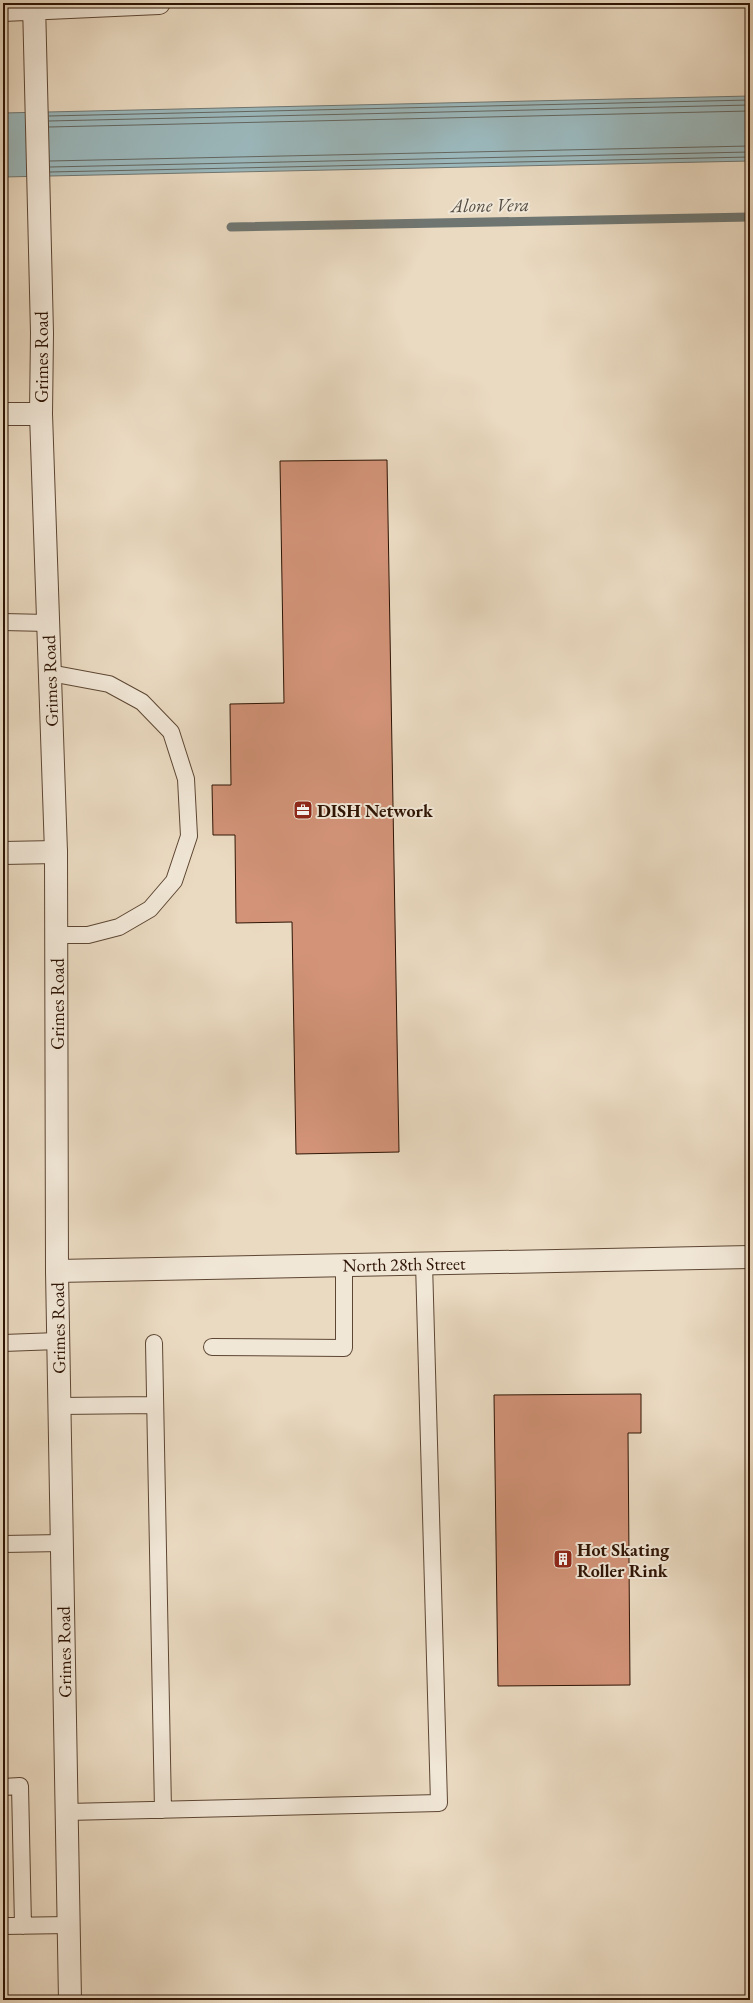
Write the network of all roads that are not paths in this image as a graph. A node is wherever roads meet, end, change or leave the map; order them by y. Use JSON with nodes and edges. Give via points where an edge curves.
{"nodes":[{"id":1,"x":160,"y":3,"type":"edge"},
{"id":2,"x":34,"y":6,"type":"edge"},
{"id":3,"x":3,"y":10,"type":"edge"},
{"id":4,"x":3,"y":414,"type":"edge"},
{"id":5,"x":41,"y":414,"type":"junction"},
{"id":6,"x":3,"y":622,"type":"edge"},
{"id":7,"x":48,"y":623,"type":"junction"},
{"id":8,"x":50,"y":673,"type":"junction"},
{"id":9,"x":56,"y":852,"type":"junction"},
{"id":10,"x":3,"y":853,"type":"edge"},
{"id":11,"x":57,"y":935,"type":"junction"},
{"id":12,"x":750,"y":1257,"type":"edge"},
{"id":13,"x":424,"y":1263,"type":"junction"},
{"id":14,"x":344,"y":1265,"type":"junction"},
{"id":15,"x":57,"y":1271,"type":"junction"},
{"id":16,"x":58,"y":1341,"type":"junction"},
{"id":17,"x":3,"y":1343,"type":"edge"},
{"id":18,"x":154,"y":1343,"type":"dead end"},
{"id":19,"x":212,"y":1348,"type":"dead end"},
{"id":20,"x":155,"y":1405,"type":"junction"},
{"id":21,"x":60,"y":1406,"type":"junction"},
{"id":22,"x":62,"y":1543,"type":"junction"},
{"id":23,"x":3,"y":1544,"type":"edge"},
{"id":24,"x":3,"y":1787,"type":"edge"},
{"id":25,"x":163,"y":1810,"type":"junction"},
{"id":26,"x":67,"y":1812,"type":"junction"},
{"id":27,"x":69,"y":1925,"type":"junction"},
{"id":28,"x":3,"y":1926,"type":"edge"},
{"id":29,"x":23,"y":1926,"type":"junction"},
{"id":30,"x":70,"y":2000,"type":"edge"}],
"edges":[{"from":1,"to":2,"type":"street"},
{"from":2,"to":3,"type":"street"},
{"from":2,"to":5,"type":"street","name":"Grimes Road","via":[[42,333]]},
{"from":4,"to":5,"type":"street"},
{"from":5,"to":7,"type":"street","name":"Grimes Road"},
{"from":6,"to":7,"type":"lane"},
{"from":7,"to":8,"type":"street","name":"Grimes Road"},
{"from":8,"to":9,"type":"street","name":"Grimes Road"},
{"from":8,"to":11,"type":"lane","via":[[109,684],[142,702],[171,732],[186,779],[189,836],[174,882],[150,908],[119,927],[88,935]]},
{"from":9,"to":10,"type":"street"},
{"from":9,"to":11,"type":"street","name":"Grimes Road"},
{"from":11,"to":15,"type":"street","name":"Grimes Road"},
{"from":12,"to":13,"type":"street","name":"North 28th Street"},
{"from":13,"to":14,"type":"street","name":"North 28th Street"},
{"from":13,"to":25,"type":"lane","via":[[439,1803]]},
{"from":14,"to":15,"type":"street","name":"North 28th Street"},
{"from":14,"to":19,"type":"lane","via":[[344,1348]]},
{"from":15,"to":16,"type":"street","name":"Grimes Road"},
{"from":16,"to":17,"type":"lane"},
{"from":16,"to":21,"type":"street","name":"Grimes Road"},
{"from":18,"to":20,"type":"lane"},
{"from":20,"to":21,"type":"lane"},
{"from":20,"to":25,"type":"lane"},
{"from":21,"to":22,"type":"street","name":"Grimes Road"},
{"from":22,"to":23,"type":"lane"},
{"from":22,"to":26,"type":"street","name":"Grimes Road"},
{"from":24,"to":29,"type":"lane","via":[[20,1786]]},
{"from":25,"to":26,"type":"lane"},
{"from":26,"to":27,"type":"street","name":"Grimes Road"},
{"from":27,"to":29,"type":"lane"},
{"from":27,"to":30,"type":"street","name":"Grimes Road"},
{"from":28,"to":29,"type":"lane"}]}
